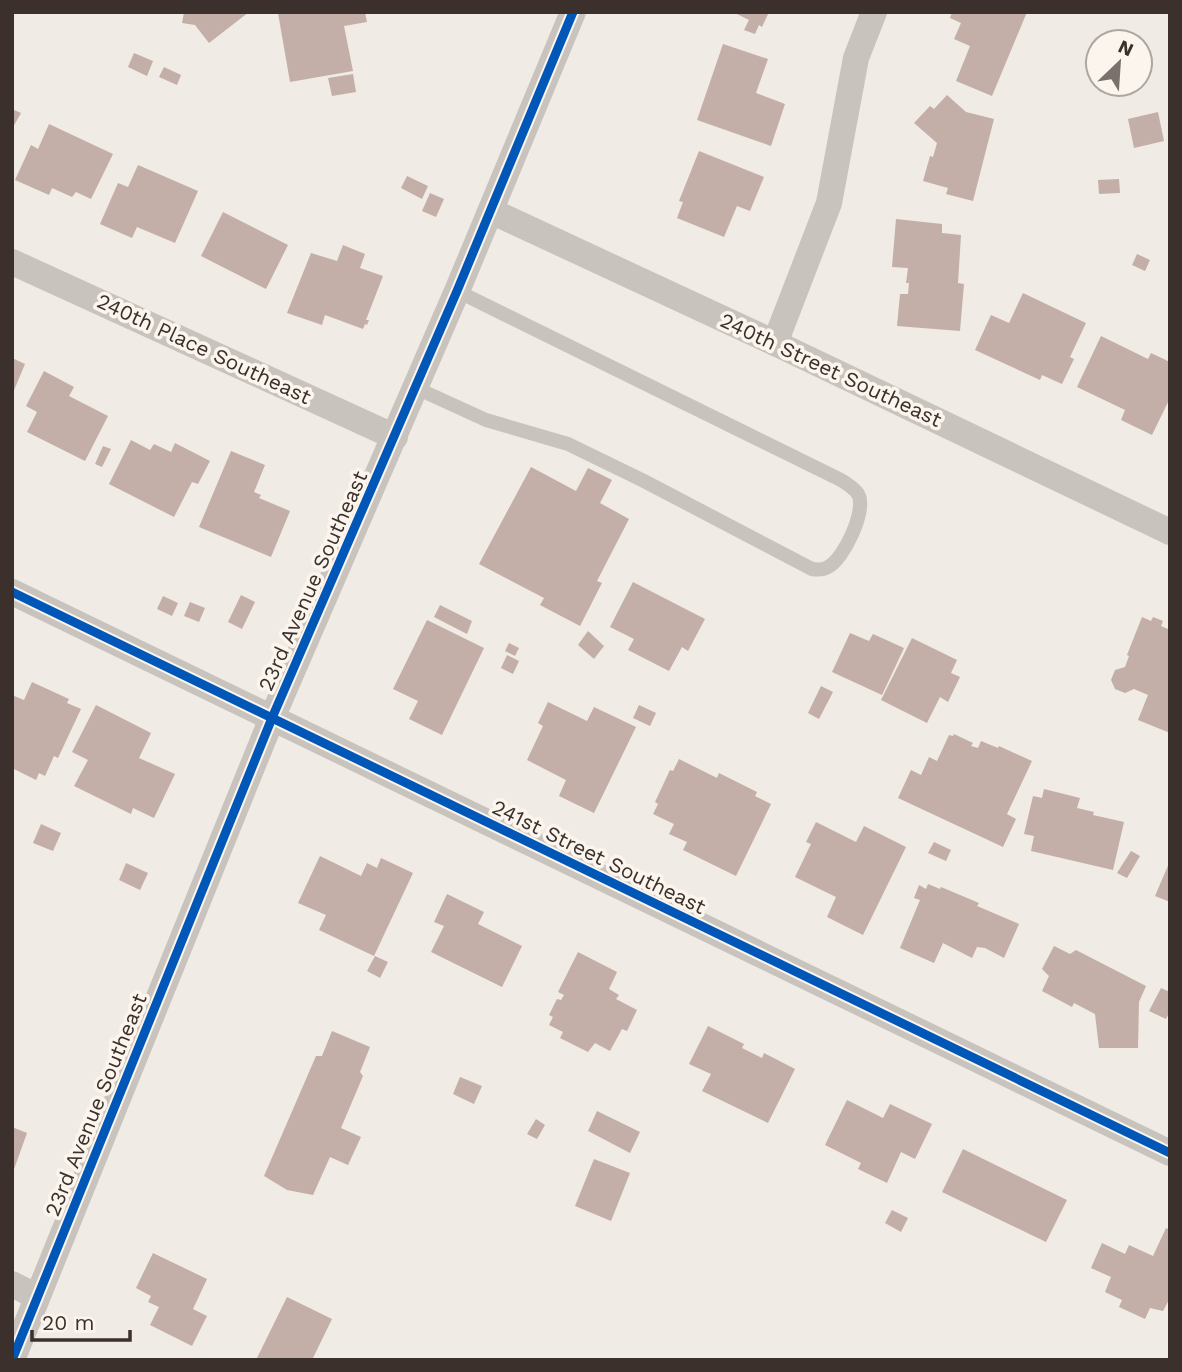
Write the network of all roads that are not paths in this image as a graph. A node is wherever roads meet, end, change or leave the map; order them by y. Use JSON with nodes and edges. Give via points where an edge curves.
{"nodes":[{"id":1,"x":573,"y":12,"type":"edge"},
{"id":2,"x":874,"y":12,"type":"edge"},
{"id":3,"x":491,"y":211,"type":"junction"},
{"id":4,"x":12,"y":261,"type":"edge"},
{"id":5,"x":457,"y":291,"type":"junction"},
{"id":6,"x":775,"y":343,"type":"junction"},
{"id":7,"x":416,"y":388,"type":"junction"},
{"id":8,"x":395,"y":437,"type":"junction"},
{"id":9,"x":1170,"y":532,"type":"edge"},
{"id":10,"x":12,"y":592,"type":"edge"},
{"id":11,"x":272,"y":718,"type":"junction"},
{"id":12,"x":1170,"y":1153,"type":"edge"},
{"id":13,"x":12,"y":1284,"type":"edge"},
{"id":14,"x":37,"y":1297,"type":"junction"},
{"id":15,"x":20,"y":1357,"type":"edge"}],
"edges":[{"from":1,"to":3,"type":"street","name":"23rd Avenue Southeast"},
{"from":2,"to":6,"type":"street","via":[[856,58],[830,203]]},
{"from":3,"to":5,"type":"street","name":"23rd Avenue Southeast"},
{"from":3,"to":6,"type":"street","name":"240th Street Southeast"},
{"from":4,"to":8,"type":"street","name":"240th Place Southeast"},
{"from":5,"to":7,"type":"street","name":"23rd Avenue Southeast"},
{"from":5,"to":7,"type":"lane","via":[[841,480],[858,494],[860,503],[846,547],[830,567],[812,569],[568,444],[486,420]]},
{"from":6,"to":9,"type":"street","name":"240th Street Southeast"},
{"from":7,"to":8,"type":"street","name":"23rd Avenue Southeast"},
{"from":8,"to":11,"type":"street","name":"23rd Avenue Southeast"},
{"from":10,"to":11,"type":"street","name":"241st Street Southeast"},
{"from":11,"to":12,"type":"street","name":"241st Street Southeast"},
{"from":11,"to":14,"type":"street","name":"23rd Avenue Southeast"},
{"from":13,"to":14,"type":"street"},
{"from":14,"to":15,"type":"street","name":"23rd Avenue Southeast"}]}
